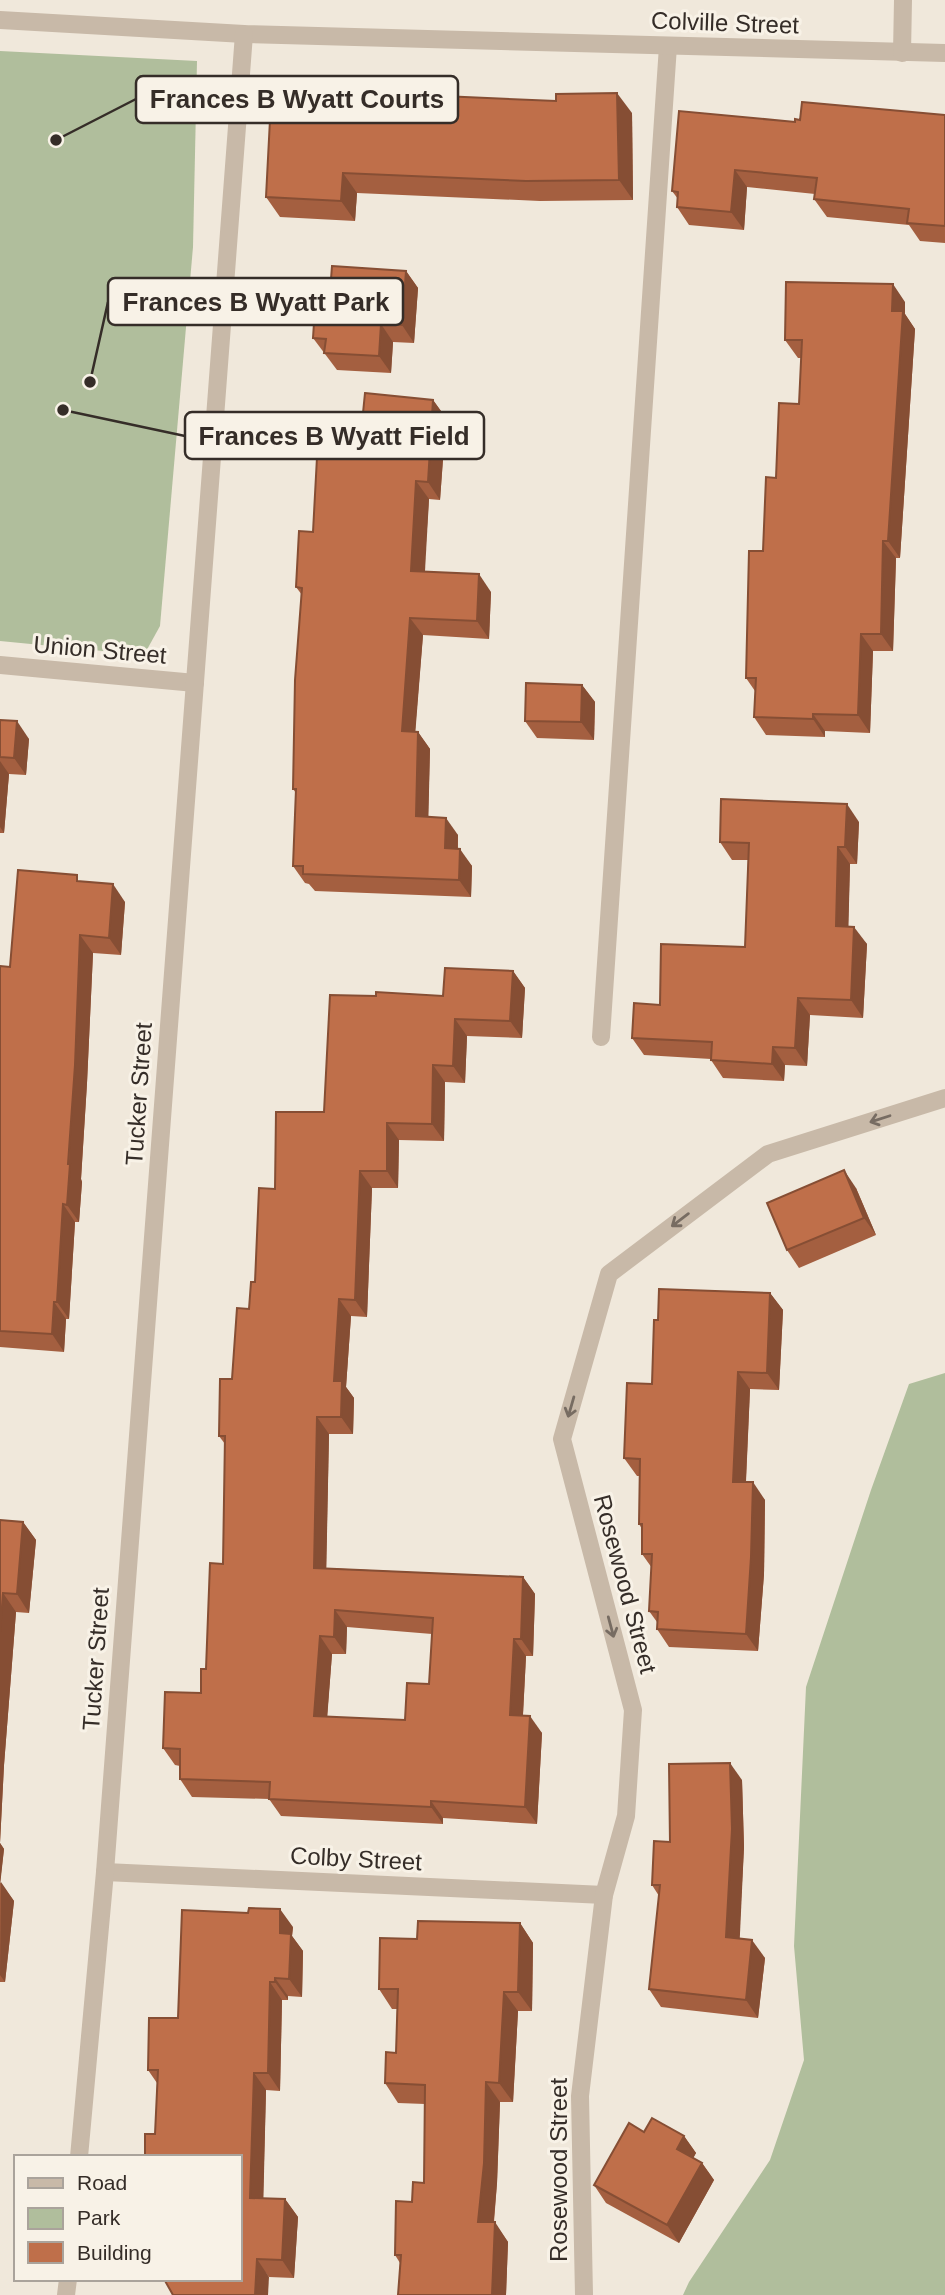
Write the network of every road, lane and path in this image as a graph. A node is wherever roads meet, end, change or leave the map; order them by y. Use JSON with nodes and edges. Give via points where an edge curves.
{"nodes":[{"id":1,"x":903,"y":0,"type":"edge"},
{"id":2,"x":0,"y":20,"type":"edge"},
{"id":3,"x":244,"y":34,"type":"junction"},
{"id":4,"x":668,"y":46,"type":"junction"},
{"id":5,"x":902,"y":53,"type":"junction"},
{"id":6,"x":945,"y":54,"type":"edge"},
{"id":7,"x":0,"y":665,"type":"edge"},
{"id":8,"x":195,"y":683,"type":"junction"},
{"id":9,"x":601,"y":1037,"type":"dead end"},
{"id":10,"x":945,"y":1098,"type":"edge"},
{"id":11,"x":105,"y":1872,"type":"junction"},
{"id":12,"x":604,"y":1895,"type":"junction"},
{"id":13,"x":79,"y":2155,"type":"edge"},
{"id":14,"x":584,"y":2295,"type":"edge"}],
"edges":[{"from":1,"to":5,"type":"street"},
{"from":2,"to":3,"type":"street","name":"Colville Street"},
{"from":3,"to":4,"type":"street","name":"Colville Street"},
{"from":3,"to":8,"type":"street","name":"Tucker Street"},
{"from":4,"to":5,"type":"street","name":"Colville Street"},
{"from":4,"to":9,"type":"street"},
{"from":5,"to":6,"type":"street","name":"Colville Street"},
{"from":7,"to":8,"type":"street","name":"Union Street"},
{"from":8,"to":11,"type":"street","name":"Tucker Street"},
{"from":10,"to":12,"type":"street","name":"Rosewood Street","one_way":true,"via":[[768,1154],[609,1274],[562,1439],[633,1710],[626,1816]]},
{"from":11,"to":12,"type":"street","name":"Colby Street"},
{"from":11,"to":13,"type":"street","name":"Tucker Street"},
{"from":12,"to":14,"type":"street","name":"Rosewood Street","via":[[580,2096]]}]}
